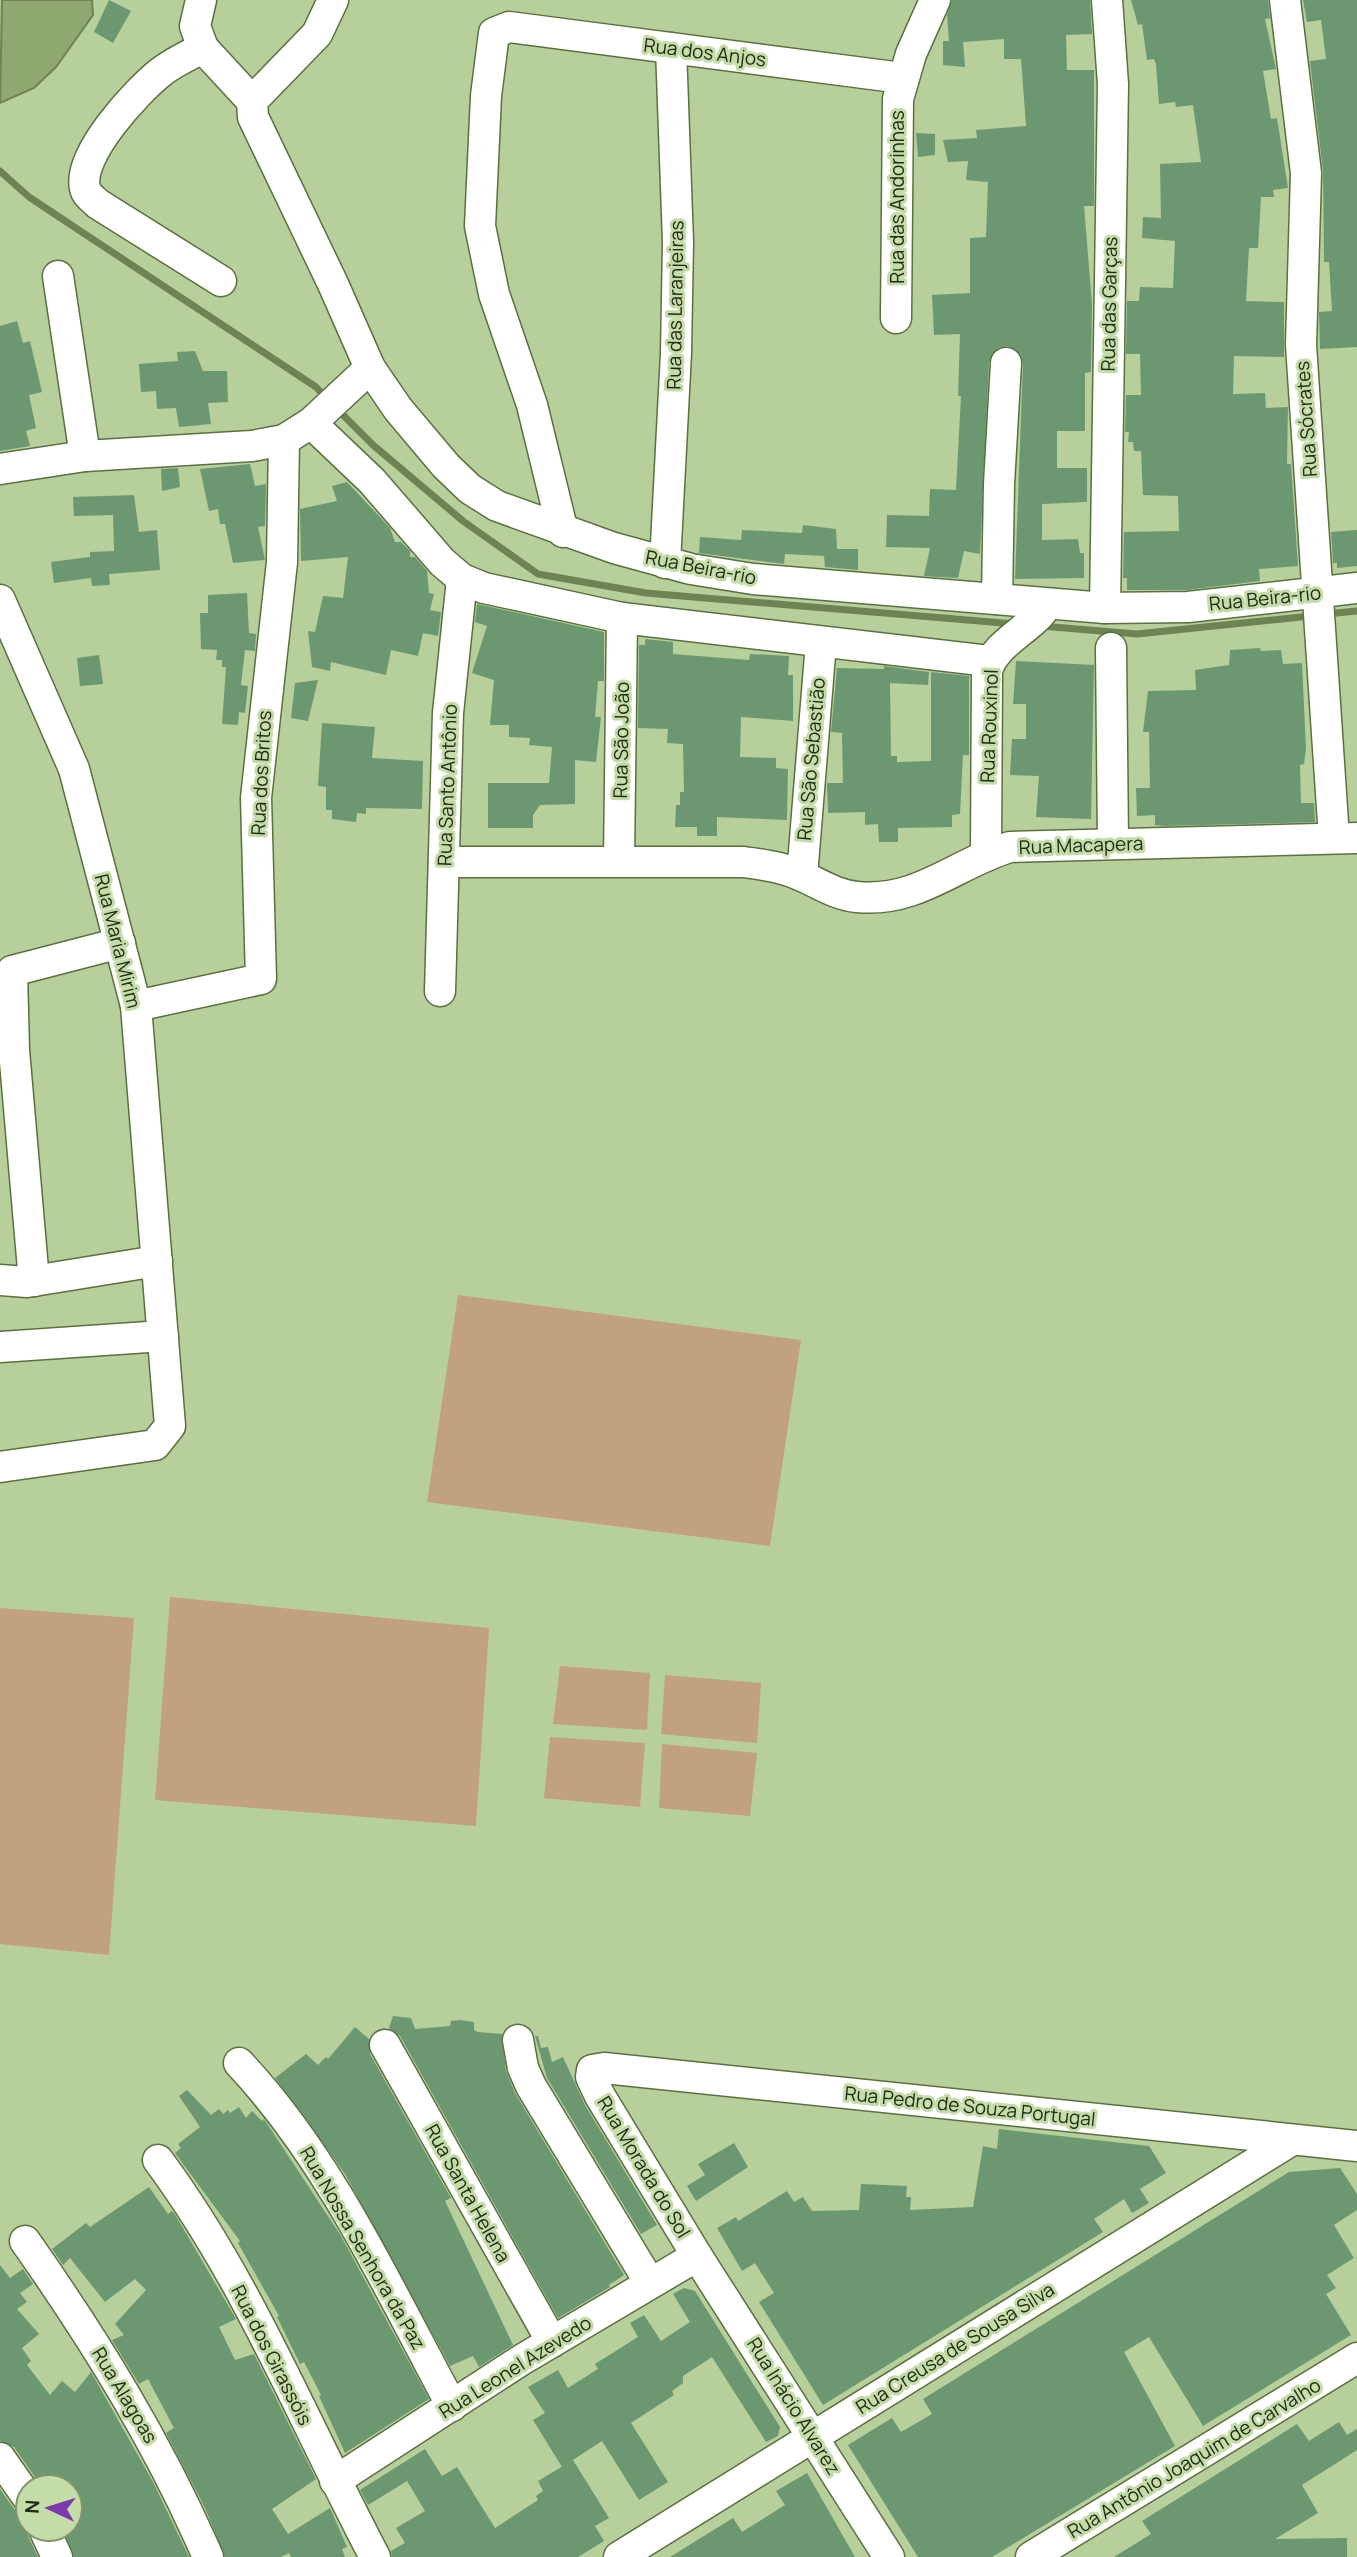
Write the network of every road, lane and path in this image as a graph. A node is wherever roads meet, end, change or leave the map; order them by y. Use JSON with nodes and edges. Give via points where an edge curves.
{"nodes":[{"id":1,"x":201,"y":0,"type":"edge"},
{"id":2,"x":332,"y":0,"type":"edge"},
{"id":3,"x":936,"y":0,"type":"edge"},
{"id":4,"x":1107,"y":0,"type":"edge"},
{"id":5,"x":1285,"y":0,"type":"edge"},
{"id":6,"x":204,"y":48,"type":"junction"},
{"id":7,"x":671,"y":48,"type":"junction"},
{"id":8,"x":902,"y":78,"type":"junction"},
{"id":9,"x":252,"y":101,"type":"junction"},
{"id":10,"x":58,"y":276,"type":"dead end"},
{"id":11,"x":221,"y":281,"type":"dead end"},
{"id":12,"x":896,"y":318,"type":"dead end"},
{"id":13,"x":1006,"y":363,"type":"dead end"},
{"id":14,"x":363,"y":375,"type":"junction"},
{"id":15,"x":315,"y":419,"type":"junction"},
{"id":16,"x":284,"y":440,"type":"junction"},
{"id":17,"x":85,"y":456,"type":"junction"},
{"id":18,"x":0,"y":469,"type":"edge"},
{"id":19,"x":563,"y":532,"type":"junction"},
{"id":20,"x":665,"y":563,"type":"junction"},
{"id":21,"x":462,"y":579,"type":"junction"},
{"id":22,"x":1357,"y":589,"type":"edge"},
{"id":23,"x":1317,"y":597,"type":"junction"},
{"id":24,"x":997,"y":599,"type":"junction"},
{"id":25,"x":0,"y":600,"type":"edge"},
{"id":26,"x":1105,"y":608,"type":"junction"},
{"id":27,"x":1043,"y":611,"type":"junction"},
{"id":28,"x":622,"y":618,"type":"junction"},
{"id":29,"x":821,"y":643,"type":"junction"},
{"id":30,"x":1111,"y":648,"type":"dead end"},
{"id":31,"x":1000,"y":652,"type":"junction"},
{"id":32,"x":1345,"y":838,"type":"edge"},
{"id":33,"x":1113,"y":843,"type":"junction"},
{"id":34,"x":986,"y":856,"type":"junction"},
{"id":35,"x":619,"y":861,"type":"junction"},
{"id":36,"x":444,"y":862,"type":"junction"},
{"id":37,"x":802,"y":876,"type":"junction"},
{"id":38,"x":120,"y":943,"type":"junction"},
{"id":39,"x":440,"y":991,"type":"dead end"},
{"id":40,"x":136,"y":1006,"type":"junction"},
{"id":41,"x":157,"y":1261,"type":"junction"},
{"id":42,"x":0,"y":1280,"type":"edge"},
{"id":43,"x":34,"y":1281,"type":"junction"},
{"id":44,"x":163,"y":1336,"type":"junction"},
{"id":45,"x":0,"y":1347,"type":"edge"},
{"id":46,"x":0,"y":1467,"type":"edge"},
{"id":47,"x":518,"y":2040,"type":"dead end"},
{"id":48,"x":385,"y":2045,"type":"dead end"},
{"id":49,"x":239,"y":2063,"type":"dead end"},
{"id":50,"x":591,"y":2077,"type":"joint"},
{"id":51,"x":1292,"y":2140,"type":"junction"},
{"id":52,"x":1357,"y":2146,"type":"edge"},
{"id":53,"x":158,"y":2160,"type":"dead end"},
{"id":54,"x":25,"y":2241,"type":"dead end"},
{"id":55,"x":697,"y":2256,"type":"junction"},
{"id":56,"x":650,"y":2283,"type":"junction"},
{"id":57,"x":552,"y":2342,"type":"junction"},
{"id":58,"x":1357,"y":2358,"type":"edge"},
{"id":59,"x":452,"y":2406,"type":"junction"},
{"id":60,"x":814,"y":2436,"type":"junction"},
{"id":61,"x":0,"y":2458,"type":"edge"},
{"id":62,"x":14,"y":2478,"type":"edge"},
{"id":63,"x":335,"y":2481,"type":"junction"},
{"id":64,"x":208,"y":2557,"type":"edge"},
{"id":65,"x":375,"y":2557,"type":"edge"},
{"id":66,"x":619,"y":2557,"type":"edge"},
{"id":67,"x":889,"y":2557,"type":"edge"},
{"id":68,"x":1031,"y":2557,"type":"edge"}],
"edges":[{"from":1,"to":6,"type":"street","via":[[195,26]]},
{"from":2,"to":9,"type":"street","via":[[317,34]]},
{"from":3,"to":8,"type":"street","name":"Rua das Andorinhas"},
{"from":4,"to":26,"type":"street","name":"Rua das Garças","via":[[1113,84]]},
{"from":5,"to":23,"type":"street","name":"Rua Sócrates","via":[[1306,173],[1301,345]]},
{"from":6,"to":9,"type":"street"},
{"from":6,"to":11,"type":"street","via":[[159,73],[116,117],[84,179],[87,194],[109,212]]},
{"from":7,"to":8,"type":"street","name":"Rua dos Anjos"},
{"from":7,"to":19,"type":"street","name":"Rua dos Anjos","via":[[509,27],[496,30],[493,37],[480,226],[494,294],[532,405]]},
{"from":7,"to":20,"type":"street","name":"Rua das Laranjeiras","via":[[678,242]]},
{"from":8,"to":12,"type":"street","name":"Rua das Andorinhas","via":[[895,128]]},
{"from":9,"to":14,"type":"street","name":"Rua Beira-rio","via":[[260,136],[333,284]]},
{"from":10,"to":17,"type":"street"},
{"from":13,"to":24,"type":"street"},
{"from":14,"to":15,"type":"street"},
{"from":14,"to":19,"type":"street","name":"Rua Beira-rio","via":[[470,489],[497,506]]},
{"from":15,"to":16,"type":"street"},
{"from":15,"to":21,"type":"street"},
{"from":16,"to":17,"type":"street"},
{"from":16,"to":40,"type":"street","name":"Rua dos Britos","via":[[282,562],[256,798],[261,979]]},
{"from":17,"to":18,"type":"street"},
{"from":19,"to":20,"type":"street","name":"Rua Beira-rio"},
{"from":20,"to":24,"type":"street","name":"Rua Beira-rio","via":[[753,579]]},
{"from":21,"to":28,"type":"street","via":[[508,595]]},
{"from":21,"to":36,"type":"street","name":"Rua Santo Antônio","via":[[448,713]]},
{"from":22,"to":23,"type":"street","name":"Rua Beira-rio"},
{"from":23,"to":26,"type":"street","name":"Rua Beira-rio"},
{"from":23,"to":32,"type":"street","name":"Rua Sócrates"},
{"from":24,"to":27,"type":"street","name":"Rua Beira-rio"},
{"from":25,"to":38,"type":"street","name":"Rua Maria Mirim","via":[[74,769]]},
{"from":26,"to":27,"type":"street","name":"Rua Beira-rio"},
{"from":27,"to":31,"type":"street"},
{"from":28,"to":29,"type":"street"},
{"from":28,"to":35,"type":"street","name":"Rua São João"},
{"from":29,"to":31,"type":"street"},
{"from":29,"to":37,"type":"street","name":"Rua São Sebastião"},
{"from":30,"to":33,"type":"street"},
{"from":31,"to":34,"type":"street","name":"Rua Rouxinol","via":[[987,671]]},
{"from":32,"to":33,"type":"street","name":"Rua Macapera"},
{"from":33,"to":34,"type":"street","name":"Rua Macapera","via":[[1010,847]]},
{"from":34,"to":37,"type":"street","name":"Rua Macapera","via":[[934,883],[879,897],[842,894]]},
{"from":35,"to":36,"type":"street","name":"Rua Macapera"},
{"from":35,"to":37,"type":"street","name":"Rua Macapera","via":[[744,862]]},
{"from":36,"to":39,"type":"street","name":"Rua Santo Antônio"},
{"from":38,"to":40,"type":"street","name":"Rua Maria Mirim"},
{"from":38,"to":43,"type":"street","via":[[12,971],[14,1050]]},
{"from":40,"to":41,"type":"street","name":"Rua Maria Mirim"},
{"from":41,"to":43,"type":"street"},
{"from":41,"to":44,"type":"street","name":"Rua Maria Mirim"},
{"from":42,"to":43,"type":"street"},
{"from":44,"to":45,"type":"street"},
{"from":44,"to":46,"type":"street","name":"Rua Maria Mirim","via":[[170,1426],[155,1445]]},
{"from":47,"to":56,"type":"street","via":[[531,2085]]},
{"from":48,"to":57,"type":"street","name":"Rua Santa Helena"},
{"from":49,"to":59,"type":"street","name":"Rua Nossa Senhora da Paz","via":[[287,2119],[323,2172]]},
{"from":50,"to":51,"type":"street","name":"Rua Pedro de Souza Portugal","via":[[592,2070],[604,2068]]},
{"from":50,"to":55,"type":"street","name":"Rua Morada do Sol"},
{"from":51,"to":52,"type":"street","name":"Rua Pedro de Souza Portugal"},
{"from":51,"to":60,"type":"street","name":"Rua Creusa de Sousa Silva"},
{"from":53,"to":63,"type":"street","name":"Rua dos Girassóis","via":[[235,2282]]},
{"from":54,"to":64,"type":"street","name":"Rua Alagoas","via":[[127,2396],[177,2487]]},
{"from":55,"to":56,"type":"street","name":"Rua Leonel Azevedo"},
{"from":55,"to":60,"type":"street","name":"Rua Inácio Alvarez"},
{"from":56,"to":57,"type":"street","name":"Rua Leonel Azevedo"},
{"from":57,"to":59,"type":"street","name":"Rua Leonel Azevedo"},
{"from":58,"to":68,"type":"street","name":"Rua Antônio Joaquim de Carvalho"},
{"from":59,"to":63,"type":"street","name":"Rua Leonel Azevedo"},
{"from":60,"to":66,"type":"street","name":"Rua Creusa de Sousa Silva"},
{"from":60,"to":67,"type":"street","name":"Rua Inácio Alvarez"},
{"from":61,"to":62,"type":"street"},
{"from":63,"to":65,"type":"street","name":"Rua dos Girassóis"}]}
